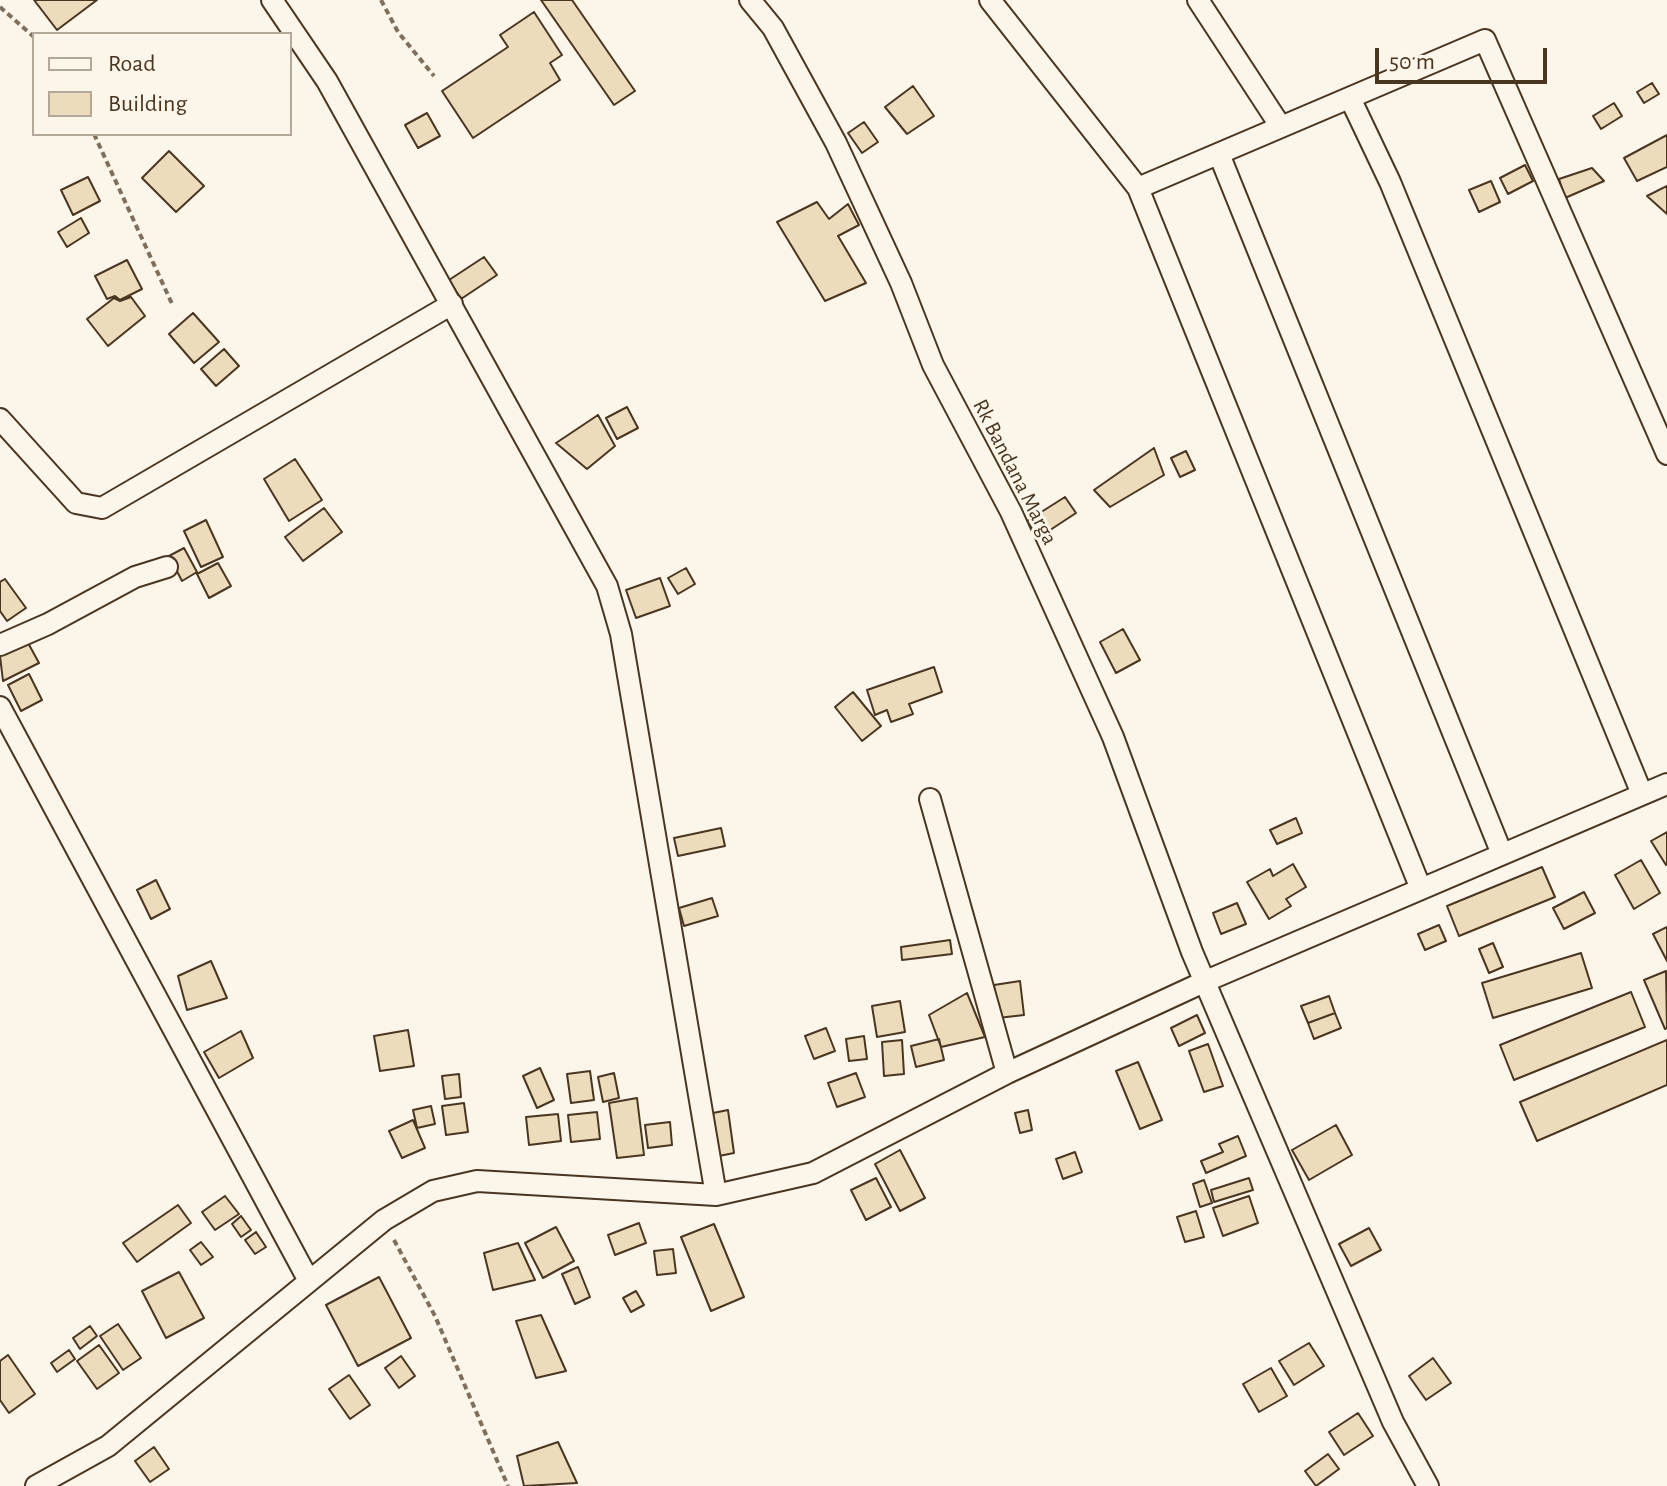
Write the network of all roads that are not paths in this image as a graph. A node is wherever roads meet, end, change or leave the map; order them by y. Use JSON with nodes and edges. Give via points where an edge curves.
{"nodes":[{"id":1,"x":272,"y":0,"type":"edge"},
{"id":2,"x":750,"y":0,"type":"edge"},
{"id":3,"x":990,"y":0,"type":"edge"},
{"id":4,"x":1198,"y":0,"type":"edge"},
{"id":5,"x":1350,"y":98,"type":"junction"},
{"id":6,"x":1281,"y":127,"type":"junction"},
{"id":7,"x":1219,"y":154,"type":"junction"},
{"id":8,"x":1138,"y":188,"type":"junction"},
{"id":9,"x":452,"y":304,"type":"junction"},
{"id":10,"x":0,"y":419,"type":"edge"},
{"id":11,"x":1667,"y":454,"type":"edge"},
{"id":12,"x":167,"y":567,"type":"dead end"},
{"id":13,"x":0,"y":645,"type":"edge"},
{"id":14,"x":0,"y":707,"type":"edge"},
{"id":15,"x":1667,"y":784,"type":"edge"},
{"id":16,"x":1642,"y":794,"type":"junction"},
{"id":17,"x":930,"y":799,"type":"dead end"},
{"id":18,"x":1502,"y":854,"type":"junction"},
{"id":19,"x":1421,"y":889,"type":"junction"},
{"id":20,"x":1206,"y":981,"type":"junction"},
{"id":21,"x":1007,"y":1073,"type":"junction"},
{"id":22,"x":716,"y":1195,"type":"junction"},
{"id":23,"x":309,"y":1281,"type":"junction"},
{"id":24,"x":36,"y":1486,"type":"edge"},
{"id":25,"x":1428,"y":1486,"type":"edge"}],
"edges":[{"from":1,"to":9,"type":"street","via":[[327,81]]},
{"from":2,"to":20,"type":"street","name":"Rk Bandana Marga","via":[[773,28],[847,166],[933,365],[1011,512],[1113,737]]},
{"from":3,"to":8,"type":"street"},
{"from":4,"to":6,"type":"street"},
{"from":5,"to":6,"type":"street"},
{"from":5,"to":11,"type":"street","via":[[1485,40]]},
{"from":5,"to":16,"type":"street","via":[[1390,182]]},
{"from":6,"to":7,"type":"street"},
{"from":7,"to":8,"type":"street"},
{"from":7,"to":18,"type":"street"},
{"from":8,"to":19,"type":"street"},
{"from":9,"to":10,"type":"street","via":[[102,508],[76,503]]},
{"from":9,"to":22,"type":"street","via":[[607,586],[621,634]]},
{"from":12,"to":13,"type":"street","via":[[135,577]]},
{"from":14,"to":23,"type":"street"},
{"from":15,"to":16,"type":"street"},
{"from":16,"to":18,"type":"street"},
{"from":17,"to":21,"type":"street"},
{"from":18,"to":19,"type":"street"},
{"from":19,"to":20,"type":"street"},
{"from":20,"to":21,"type":"street"},
{"from":20,"to":25,"type":"street","name":"Rk Bandana Marga","via":[[1393,1422]]},
{"from":21,"to":22,"type":"street","via":[[813,1173]]},
{"from":22,"to":23,"type":"street","via":[[477,1181],[433,1191],[384,1220]]},
{"from":23,"to":24,"type":"street","via":[[108,1446]]}]}
